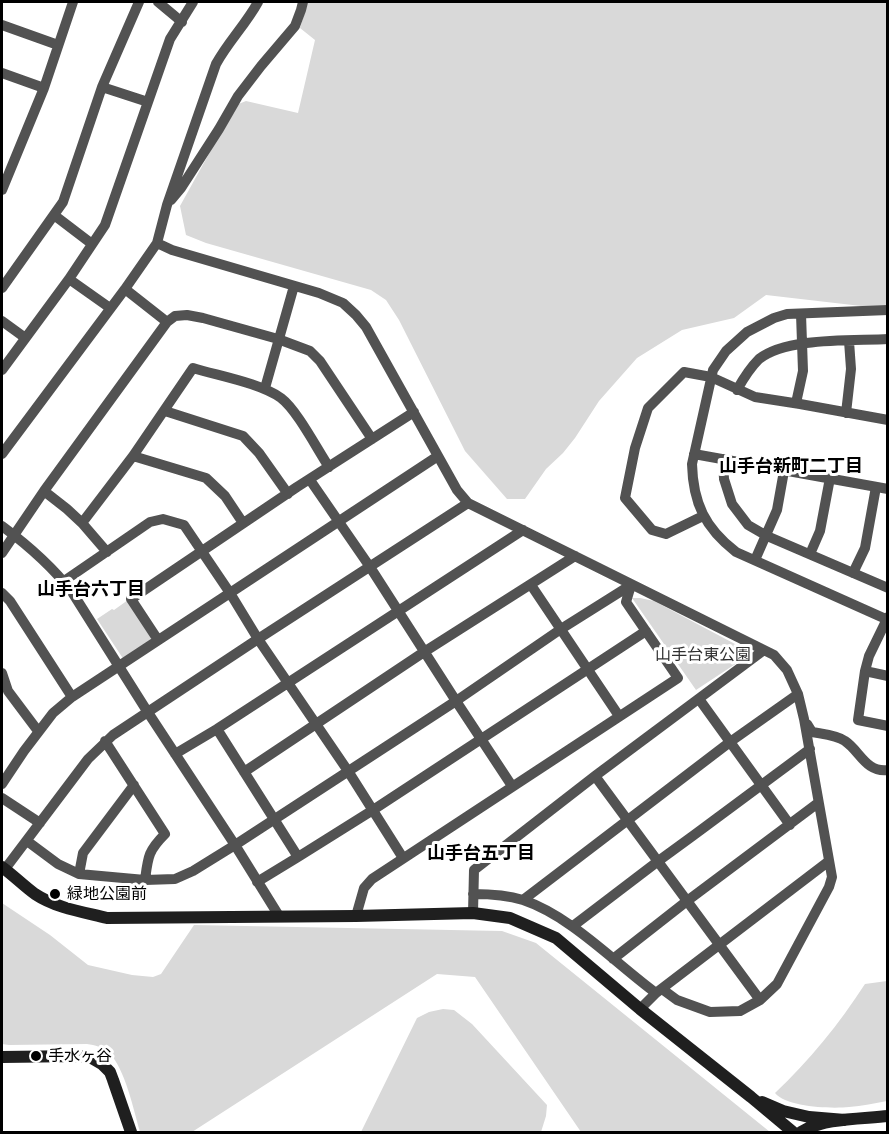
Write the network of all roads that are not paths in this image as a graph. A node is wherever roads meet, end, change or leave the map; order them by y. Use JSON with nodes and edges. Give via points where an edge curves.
{"nodes":[{"id":1,"x":71,"y":2,"type":"edge"},
{"id":2,"x":139,"y":2,"type":"edge"},
{"id":3,"x":158,"y":2,"type":"edge"},
{"id":4,"x":194,"y":2,"type":"edge"},
{"id":5,"x":258,"y":2,"type":"edge"},
{"id":6,"x":303,"y":2,"type":"edge"},
{"id":7,"x":182,"y":22,"type":"junction"},
{"id":8,"x":2,"y":25,"type":"edge"},
{"id":9,"x":58,"y":45,"type":"junction"},
{"id":10,"x":2,"y":75,"type":"edge"},
{"id":11,"x":102,"y":87,"type":"junction"},
{"id":12,"x":44,"y":88,"type":"junction"},
{"id":13,"x":148,"y":102,"type":"junction"},
{"id":14,"x":2,"y":190,"type":"edge"},
{"id":15,"x":167,"y":205,"type":"junction"},
{"id":16,"x":54,"y":215,"type":"junction"},
{"id":17,"x":157,"y":243,"type":"junction"},
{"id":18,"x":92,"y":244,"type":"junction"},
{"id":19,"x":69,"y":279,"type":"junction"},
{"id":20,"x":294,"y":286,"type":"junction"},
{"id":21,"x":2,"y":288,"type":"edge"},
{"id":22,"x":125,"y":289,"type":"junction"},
{"id":23,"x":110,"y":308,"type":"junction"},
{"id":24,"x":888,"y":310,"type":"edge"},
{"id":25,"x":801,"y":314,"type":"junction"},
{"id":26,"x":2,"y":321,"type":"edge"},
{"id":27,"x":167,"y":322,"type":"junction"},
{"id":28,"x":24,"y":337,"type":"junction"},
{"id":29,"x":278,"y":339,"type":"junction"},
{"id":30,"x":888,"y":339,"type":"edge"},
{"id":31,"x":849,"y":341,"type":"junction"},
{"id":32,"x":802,"y":343,"type":"junction"},
{"id":33,"x":2,"y":370,"type":"edge"},
{"id":34,"x":711,"y":377,"type":"junction"},
{"id":35,"x":265,"y":388,"type":"junction"},
{"id":36,"x":737,"y":390,"type":"junction"},
{"id":37,"x":796,"y":403,"type":"junction"},
{"id":38,"x":165,"y":411,"type":"junction"},
{"id":39,"x":414,"y":412,"type":"junction"},
{"id":40,"x":846,"y":413,"type":"junction"},
{"id":41,"x":888,"y":420,"type":"edge"},
{"id":42,"x":372,"y":439,"type":"junction"},
{"id":43,"x":2,"y":454,"type":"edge"},
{"id":44,"x":694,"y":454,"type":"junction"},
{"id":45,"x":133,"y":456,"type":"junction"},
{"id":46,"x":438,"y":456,"type":"junction"},
{"id":47,"x":723,"y":459,"type":"junction"},
{"id":48,"x":329,"y":467,"type":"junction"},
{"id":49,"x":784,"y":471,"type":"junction"},
{"id":50,"x":830,"y":478,"type":"junction"},
{"id":51,"x":310,"y":480,"type":"junction"},
{"id":52,"x":876,"y":487,"type":"junction"},
{"id":53,"x":888,"y":489,"type":"edge"},
{"id":54,"x":44,"y":491,"type":"junction"},
{"id":55,"x":288,"y":494,"type":"junction"},
{"id":56,"x":468,"y":503,"type":"junction"},
{"id":57,"x":703,"y":516,"type":"junction"},
{"id":58,"x":338,"y":521,"type":"junction"},
{"id":59,"x":82,"y":523,"type":"junction"},
{"id":60,"x":243,"y":523,"type":"junction"},
{"id":61,"x":2,"y":526,"type":"edge"},
{"id":62,"x":523,"y":530,"type":"junction"},
{"id":63,"x":15,"y":536,"type":"junction"},
{"id":64,"x":767,"y":536,"type":"junction"},
{"id":65,"x":201,"y":551,"type":"junction"},
{"id":66,"x":107,"y":552,"type":"junction"},
{"id":67,"x":2,"y":553,"type":"edge"},
{"id":68,"x":810,"y":554,"type":"junction"},
{"id":69,"x":575,"y":556,"type":"junction"},
{"id":70,"x":755,"y":560,"type":"junction"},
{"id":71,"x":370,"y":567,"type":"junction"},
{"id":72,"x":853,"y":573,"type":"junction"},
{"id":73,"x":63,"y":581,"type":"junction"},
{"id":74,"x":531,"y":585,"type":"junction"},
{"id":75,"x":631,"y":585,"type":"junction"},
{"id":76,"x":888,"y":588,"type":"edge"},
{"id":77,"x":2,"y":593,"type":"edge"},
{"id":78,"x":230,"y":593,"type":"junction"},
{"id":79,"x":397,"y":611,"type":"junction"},
{"id":80,"x":887,"y":619,"type":"edge"},
{"id":81,"x":561,"y":629,"type":"junction"},
{"id":82,"x":646,"y":631,"type":"junction"},
{"id":83,"x":258,"y":639,"type":"junction"},
{"id":84,"x":158,"y":640,"type":"junction"},
{"id":85,"x":764,"y":650,"type":"junction"},
{"id":86,"x":424,"y":652,"type":"junction"},
{"id":87,"x":119,"y":666,"type":"junction"},
{"id":88,"x":588,"y":669,"type":"junction"},
{"id":89,"x":865,"y":671,"type":"junction"},
{"id":90,"x":2,"y":673,"type":"edge"},
{"id":91,"x":888,"y":676,"type":"edge"},
{"id":92,"x":289,"y":682,"type":"junction"},
{"id":93,"x":798,"y":694,"type":"junction"},
{"id":94,"x":5,"y":696,"type":"edge"},
{"id":95,"x":72,"y":697,"type":"junction"},
{"id":96,"x":699,"y":699,"type":"junction"},
{"id":97,"x":456,"y":701,"type":"junction"},
{"id":98,"x":147,"y":711,"type":"junction"},
{"id":99,"x":619,"y":716,"type":"junction"},
{"id":100,"x":804,"y":720,"type":"junction"},
{"id":101,"x":316,"y":723,"type":"junction"},
{"id":102,"x":888,"y":726,"type":"edge"},
{"id":103,"x":217,"y":729,"type":"junction"},
{"id":104,"x":38,"y":731,"type":"junction"},
{"id":105,"x":480,"y":739,"type":"junction"},
{"id":106,"x":105,"y":741,"type":"junction"},
{"id":107,"x":730,"y":742,"type":"junction"},
{"id":108,"x":810,"y":749,"type":"junction"},
{"id":109,"x":175,"y":754,"type":"junction"},
{"id":110,"x":888,"y":770,"type":"edge"},
{"id":111,"x":348,"y":771,"type":"junction"},
{"id":112,"x":244,"y":772,"type":"junction"},
{"id":113,"x":595,"y":776,"type":"junction"},
{"id":114,"x":2,"y":784,"type":"edge"},
{"id":115,"x":134,"y":785,"type":"junction"},
{"id":116,"x":762,"y":785,"type":"junction"},
{"id":117,"x":512,"y":786,"type":"junction"},
{"id":118,"x":2,"y":798,"type":"edge"},
{"id":119,"x":818,"y":803,"type":"junction"},
{"id":120,"x":373,"y":810,"type":"junction"},
{"id":121,"x":274,"y":819,"type":"junction"},
{"id":122,"x":627,"y":821,"type":"junction"},
{"id":123,"x":40,"y":823,"type":"junction"},
{"id":124,"x":790,"y":825,"type":"junction"},
{"id":125,"x":27,"y":841,"type":"junction"},
{"id":126,"x":235,"y":845,"type":"junction"},
{"id":127,"x":298,"y":858,"type":"junction"},
{"id":128,"x":403,"y":858,"type":"junction"},
{"id":129,"x":829,"y":861,"type":"junction"},
{"id":130,"x":657,"y":862,"type":"junction"},
{"id":131,"x":3,"y":868,"type":"edge"},
{"id":132,"x":79,"y":874,"type":"junction"},
{"id":133,"x":145,"y":880,"type":"junction"},
{"id":134,"x":257,"y":882,"type":"junction"},
{"id":135,"x":473,"y":894,"type":"junction"},
{"id":136,"x":523,"y":900,"type":"junction"},
{"id":137,"x":687,"y":901,"type":"junction"},
{"id":138,"x":473,"y":913,"type":"junction"},
{"id":139,"x":279,"y":916,"type":"junction"},
{"id":140,"x":356,"y":916,"type":"junction"},
{"id":141,"x":573,"y":926,"type":"junction"},
{"id":142,"x":719,"y":944,"type":"junction"},
{"id":143,"x":614,"y":959,"type":"junction"},
{"id":144,"x":659,"y":991,"type":"junction"},
{"id":145,"x":760,"y":1000,"type":"junction"},
{"id":146,"x":640,"y":1009,"type":"junction"},
{"id":147,"x":2,"y":1057,"type":"edge"},
{"id":148,"x":751,"y":1097,"type":"junction"},
{"id":149,"x":888,"y":1116,"type":"edge"},
{"id":150,"x":845,"y":1120,"type":"junction"},
{"id":151,"x":131,"y":1132,"type":"edge"},
{"id":152,"x":793,"y":1132,"type":"edge"},
{"id":153,"x":801,"y":1132,"type":"edge"}],
"edges":[{"from":1,"to":9,"type":"street"},
{"from":2,"to":11,"type":"street"},
{"from":3,"to":7,"type":"street"},
{"from":4,"to":7,"type":"street"},
{"from":5,"to":15,"type":"street","via":[[216,64]]},
{"from":6,"to":15,"type":"street","via":[[295,26],[238,96]]},
{"from":7,"to":13,"type":"street","via":[[170,39]]},
{"from":8,"to":9,"type":"street"},
{"from":9,"to":12,"type":"street"},
{"from":10,"to":12,"type":"street"},
{"from":11,"to":13,"type":"street"},
{"from":11,"to":16,"type":"street","via":[[68,192]]},
{"from":12,"to":14,"type":"street"},
{"from":13,"to":18,"type":"street","via":[[105,225]]},
{"from":15,"to":17,"type":"street"},
{"from":16,"to":18,"type":"street"},
{"from":16,"to":21,"type":"street"},
{"from":17,"to":20,"type":"street"},
{"from":17,"to":22,"type":"street"},
{"from":18,"to":19,"type":"street"},
{"from":19,"to":23,"type":"street"},
{"from":19,"to":28,"type":"street"},
{"from":20,"to":29,"type":"street"},
{"from":20,"to":39,"type":"street","via":[[343,303],[356,315]]},
{"from":22,"to":23,"type":"street"},
{"from":22,"to":27,"type":"street"},
{"from":23,"to":43,"type":"street"},
{"from":24,"to":25,"type":"street"},
{"from":25,"to":32,"type":"street"},
{"from":25,"to":34,"type":"street","via":[[774,318],[747,332],[726,351]]},
{"from":26,"to":28,"type":"street"},
{"from":27,"to":29,"type":"street","via":[[175,316],[187,315]]},
{"from":27,"to":54,"type":"street"},
{"from":28,"to":33,"type":"street"},
{"from":29,"to":35,"type":"street"},
{"from":29,"to":42,"type":"street","via":[[309,351],[320,361]]},
{"from":30,"to":31,"type":"street"},
{"from":31,"to":32,"type":"street"},
{"from":31,"to":40,"type":"street","via":[[851,369]]},
{"from":32,"to":36,"type":"street","via":[[760,358]]},
{"from":32,"to":37,"type":"street","via":[[803,371]]},
{"from":34,"to":36,"type":"street"},
{"from":34,"to":44,"type":"street"},
{"from":34,"to":57,"type":"street","via":[[684,372],[648,408],[625,498],[652,530],[666,534]]},
{"from":35,"to":38,"type":"street","via":[[193,368]]},
{"from":35,"to":48,"type":"street","via":[[283,399],[294,412]]},
{"from":36,"to":37,"type":"street"},
{"from":37,"to":40,"type":"street"},
{"from":38,"to":45,"type":"street"},
{"from":38,"to":55,"type":"street","via":[[243,436]]},
{"from":39,"to":42,"type":"street"},
{"from":39,"to":46,"type":"street"},
{"from":40,"to":41,"type":"street"},
{"from":42,"to":48,"type":"street"},
{"from":44,"to":47,"type":"street"},
{"from":44,"to":57,"type":"street","via":[[692,473]]},
{"from":45,"to":59,"type":"street"},
{"from":45,"to":60,"type":"street","via":[[206,478],[225,496]]},
{"from":46,"to":56,"type":"street"},
{"from":46,"to":58,"type":"street"},
{"from":47,"to":49,"type":"street"},
{"from":47,"to":64,"type":"street","via":[[732,504],[748,525]]},
{"from":48,"to":51,"type":"street"},
{"from":49,"to":50,"type":"street"},
{"from":49,"to":64,"type":"street","via":[[777,510]]},
{"from":50,"to":52,"type":"street"},
{"from":50,"to":68,"type":"street","via":[[820,531]]},
{"from":51,"to":55,"type":"street"},
{"from":51,"to":58,"type":"street"},
{"from":52,"to":53,"type":"street"},
{"from":52,"to":72,"type":"street","via":[[865,548]]},
{"from":54,"to":59,"type":"street"},
{"from":54,"to":63,"type":"street"},
{"from":55,"to":60,"type":"street"},
{"from":56,"to":62,"type":"street"},
{"from":56,"to":71,"type":"street"},
{"from":57,"to":70,"type":"street","via":[[725,543]]},
{"from":58,"to":71,"type":"street"},
{"from":58,"to":78,"type":"street"},
{"from":59,"to":66,"type":"street"},
{"from":60,"to":65,"type":"street"},
{"from":61,"to":63,"type":"street"},
{"from":62,"to":69,"type":"street"},
{"from":62,"to":79,"type":"street"},
{"from":63,"to":67,"type":"street"},
{"from":63,"to":73,"type":"street"},
{"from":64,"to":68,"type":"street"},
{"from":64,"to":70,"type":"street"},
{"from":65,"to":66,"type":"street","via":[[184,525],[163,519],[150,522]]},
{"from":65,"to":78,"type":"street"},
{"from":65,"to":84,"type":"street","via":[[131,599]]},
{"from":66,"to":73,"type":"street"},
{"from":68,"to":72,"type":"street"},
{"from":69,"to":74,"type":"street"},
{"from":69,"to":75,"type":"street"},
{"from":70,"to":80,"type":"street"},
{"from":71,"to":79,"type":"street"},
{"from":71,"to":83,"type":"street"},
{"from":72,"to":76,"type":"street"},
{"from":73,"to":87,"type":"street"},
{"from":74,"to":81,"type":"street"},
{"from":74,"to":86,"type":"street"},
{"from":75,"to":81,"type":"street"},
{"from":75,"to":82,"type":"street","via":[[626,602]]},
{"from":75,"to":85,"type":"street"},
{"from":77,"to":95,"type":"street"},
{"from":78,"to":83,"type":"street"},
{"from":78,"to":84,"type":"street"},
{"from":79,"to":86,"type":"street"},
{"from":79,"to":92,"type":"street"},
{"from":80,"to":89,"type":"street"},
{"from":81,"to":88,"type":"street"},
{"from":81,"to":97,"type":"street"},
{"from":82,"to":88,"type":"street"},
{"from":82,"to":99,"type":"street","via":[[678,678]]},
{"from":83,"to":92,"type":"street"},
{"from":83,"to":98,"type":"street"},
{"from":84,"to":87,"type":"street"},
{"from":85,"to":93,"type":"street","via":[[787,670]]},
{"from":85,"to":96,"type":"street"},
{"from":86,"to":97,"type":"street"},
{"from":86,"to":101,"type":"street"},
{"from":87,"to":95,"type":"street"},
{"from":87,"to":98,"type":"street"},
{"from":88,"to":99,"type":"street"},
{"from":88,"to":105,"type":"street"},
{"from":89,"to":91,"type":"street"},
{"from":89,"to":102,"type":"street","via":[[858,720]]},
{"from":90,"to":94,"type":"street"},
{"from":92,"to":101,"type":"street"},
{"from":92,"to":103,"type":"street"},
{"from":93,"to":100,"type":"street"},
{"from":93,"to":107,"type":"street"},
{"from":94,"to":104,"type":"street"},
{"from":95,"to":104,"type":"street"},
{"from":96,"to":107,"type":"street"},
{"from":96,"to":113,"type":"street"},
{"from":97,"to":105,"type":"street"},
{"from":97,"to":111,"type":"street"},
{"from":98,"to":106,"type":"street"},
{"from":98,"to":109,"type":"street"},
{"from":99,"to":117,"type":"street"},
{"from":100,"to":108,"type":"street"},
{"from":100,"to":110,"type":"street","via":[[812,732],[843,739],[871,767]]},
{"from":101,"to":111,"type":"street"},
{"from":101,"to":112,"type":"street"},
{"from":103,"to":109,"type":"street"},
{"from":103,"to":112,"type":"street"},
{"from":104,"to":114,"type":"street"},
{"from":105,"to":117,"type":"street"},
{"from":105,"to":120,"type":"street"},
{"from":106,"to":115,"type":"street"},
{"from":106,"to":123,"type":"street"},
{"from":107,"to":116,"type":"street"},
{"from":107,"to":122,"type":"street"},
{"from":108,"to":116,"type":"street"},
{"from":108,"to":119,"type":"street"},
{"from":109,"to":126,"type":"street"},
{"from":111,"to":120,"type":"street"},
{"from":111,"to":121,"type":"street"},
{"from":112,"to":121,"type":"street"},
{"from":113,"to":122,"type":"street"},
{"from":113,"to":135,"type":"street","via":[[474,870]]},
{"from":115,"to":132,"type":"street","via":[[83,853]]},
{"from":115,"to":133,"type":"street","via":[[165,834],[148,857]]},
{"from":116,"to":124,"type":"street"},
{"from":116,"to":130,"type":"street"},
{"from":117,"to":128,"type":"street"},
{"from":118,"to":123,"type":"street"},
{"from":119,"to":124,"type":"street"},
{"from":119,"to":129,"type":"street"},
{"from":120,"to":127,"type":"street"},
{"from":120,"to":128,"type":"street"},
{"from":121,"to":126,"type":"street"},
{"from":121,"to":127,"type":"street"},
{"from":122,"to":130,"type":"street"},
{"from":122,"to":136,"type":"street"},
{"from":123,"to":125,"type":"street"},
{"from":124,"to":137,"type":"street"},
{"from":125,"to":131,"type":"street"},
{"from":125,"to":132,"type":"street"},
{"from":126,"to":133,"type":"street","via":[[175,879]]},
{"from":126,"to":134,"type":"street"},
{"from":127,"to":134,"type":"street"},
{"from":128,"to":140,"type":"street","via":[[364,888]]},
{"from":129,"to":142,"type":"street"},
{"from":129,"to":145,"type":"street","via":[[829,887],[777,984]]},
{"from":130,"to":137,"type":"street"},
{"from":130,"to":141,"type":"street"},
{"from":131,"to":139,"type":"street","via":[[48,901],[107,918]]},
{"from":132,"to":133,"type":"street"},
{"from":134,"to":139,"type":"street"},
{"from":135,"to":136,"type":"street"},
{"from":135,"to":138,"type":"street"},
{"from":136,"to":141,"type":"street"},
{"from":137,"to":142,"type":"street"},
{"from":137,"to":143,"type":"street"},
{"from":138,"to":140,"type":"street"},
{"from":138,"to":146,"type":"street","via":[[510,918],[556,938]]},
{"from":139,"to":140,"type":"street"},
{"from":141,"to":143,"type":"street"},
{"from":142,"to":144,"type":"street"},
{"from":142,"to":145,"type":"street"},
{"from":143,"to":144,"type":"street"},
{"from":144,"to":145,"type":"street","via":[[710,1012],[740,1011]]},
{"from":144,"to":146,"type":"street"},
{"from":146,"to":148,"type":"street"},
{"from":147,"to":151,"type":"street","via":[[80,1056],[96,1060],[110,1072]]},
{"from":148,"to":150,"type":"street","via":[[783,1111]]},
{"from":148,"to":152,"type":"street"},
{"from":149,"to":150,"type":"street"},
{"from":150,"to":153,"type":"street","via":[[811,1126]]}]}
